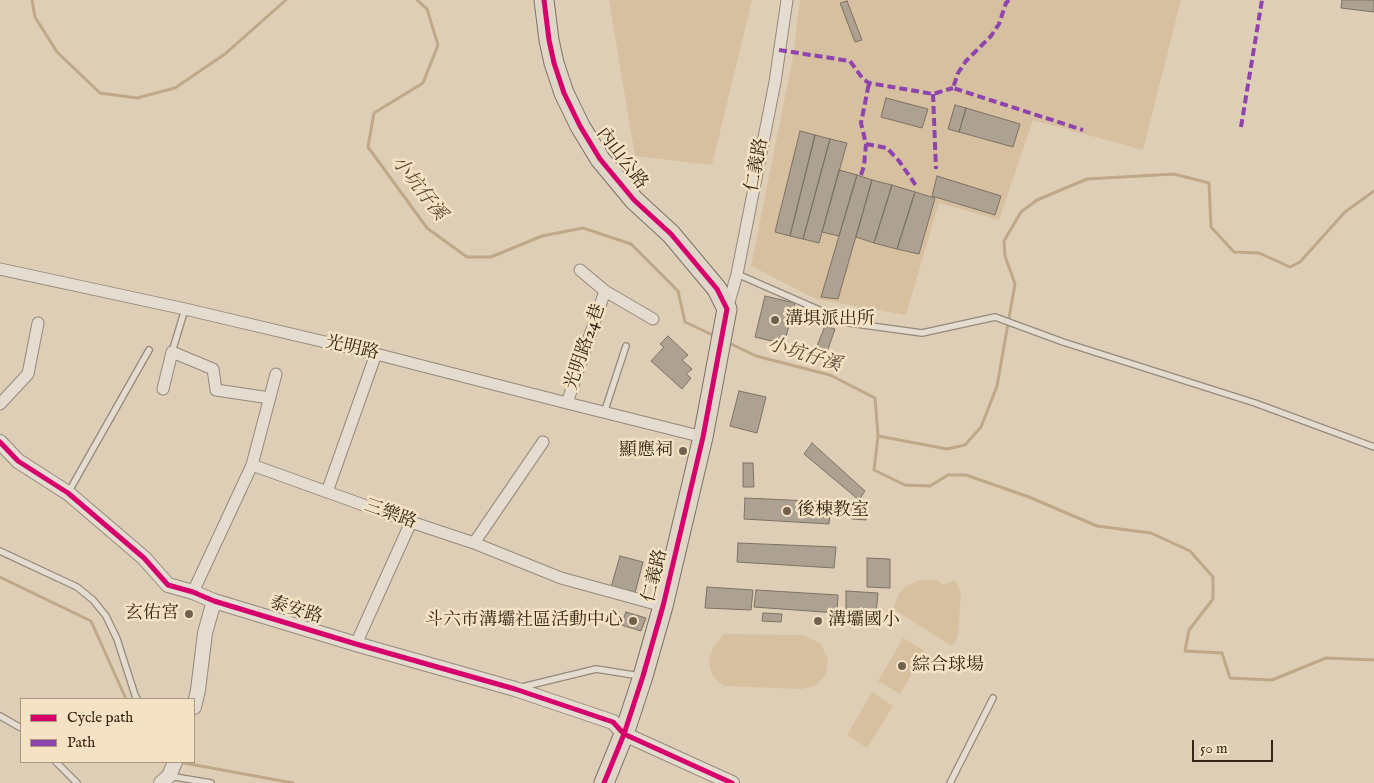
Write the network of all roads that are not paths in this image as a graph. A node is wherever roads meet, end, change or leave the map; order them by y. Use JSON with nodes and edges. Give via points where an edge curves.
{"nodes":[{"id":1,"x":544,"y":0,"type":"edge"},
{"id":2,"x":787,"y":0,"type":"edge"},
{"id":3,"x":0,"y":269,"type":"edge"},
{"id":4,"x":580,"y":270,"type":"dead end"},
{"id":5,"x":737,"y":274,"type":"junction"},
{"id":6,"x":605,"y":291,"type":"junction"},
{"id":7,"x":185,"y":309,"type":"junction"},
{"id":8,"x":727,"y":309,"type":"junction"},
{"id":9,"x":653,"y":319,"type":"dead end"},
{"id":10,"x":38,"y":323,"type":"dead end"},
{"id":11,"x":626,"y":346,"type":"dead end"},
{"id":12,"x":149,"y":350,"type":"dead end"},
{"id":13,"x":172,"y":352,"type":"junction"},
{"id":14,"x":376,"y":354,"type":"junction"},
{"id":15,"x":276,"y":374,"type":"dead end"},
{"id":16,"x":163,"y":389,"type":"dead end"},
{"id":17,"x":270,"y":398,"type":"junction"},
{"id":18,"x":0,"y":404,"type":"edge"},
{"id":19,"x":567,"y":404,"type":"junction"},
{"id":20,"x":604,"y":413,"type":"junction"},
{"id":21,"x":703,"y":436,"type":"junction"},
{"id":22,"x":0,"y":442,"type":"edge"},
{"id":23,"x":543,"y":442,"type":"dead end"},
{"id":24,"x":1374,"y":448,"type":"edge"},
{"id":25,"x":252,"y":465,"type":"junction"},
{"id":26,"x":327,"y":492,"type":"junction"},
{"id":27,"x":68,"y":493,"type":"junction"},
{"id":28,"x":411,"y":522,"type":"junction"},
{"id":29,"x":474,"y":543,"type":"junction"},
{"id":30,"x":0,"y":551,"type":"edge"},
{"id":31,"x":193,"y":592,"type":"junction"},
{"id":32,"x":214,"y":601,"type":"junction"},
{"id":33,"x":663,"y":606,"type":"junction"},
{"id":34,"x":356,"y":644,"type":"junction"},
{"id":35,"x":643,"y":676,"type":"junction"},
{"id":36,"x":515,"y":689,"type":"junction"},
{"id":37,"x":136,"y":698,"type":"edge"},
{"id":38,"x":993,"y":698,"type":"dead end"},
{"id":39,"x":195,"y":703,"type":"edge"},
{"id":40,"x":0,"y":716,"type":"edge"},
{"id":41,"x":20,"y":727,"type":"edge"},
{"id":42,"x":624,"y":734,"type":"junction"},
{"id":43,"x":57,"y":763,"type":"edge"},
{"id":44,"x":169,"y":773,"type":"edge"},
{"id":45,"x":77,"y":783,"type":"edge"},
{"id":46,"x":211,"y":783,"type":"edge"},
{"id":47,"x":604,"y":783,"type":"edge"},
{"id":48,"x":732,"y":783,"type":"edge"},
{"id":49,"x":950,"y":783,"type":"edge"}],
"edges":[{"from":1,"to":8,"type":"main road","name":"內山公路","via":[[554,63],[580,126],[600,159],[634,200],[677,241],[717,289]]},
{"from":2,"to":5,"type":"street","name":"仁義路","via":[[775,82]]},
{"from":3,"to":7,"type":"street","name":"光明路"},
{"from":4,"to":6,"type":"street","name":"光明路24巷"},
{"from":5,"to":8,"type":"street","name":"仁義路"},
{"from":5,"to":24,"type":"lane","via":[[849,323],[922,333],[995,317],[1255,403]]},
{"from":6,"to":9,"type":"street","name":"光明路24巷"},
{"from":6,"to":19,"type":"street","name":"光明路24巷"},
{"from":7,"to":13,"type":"lane"},
{"from":7,"to":14,"type":"street","name":"光明路"},
{"from":8,"to":21,"type":"main road","name":"仁義路"},
{"from":10,"to":18,"type":"street","via":[[28,374]]},
{"from":11,"to":20,"type":"lane"},
{"from":12,"to":27,"type":"lane"},
{"from":13,"to":16,"type":"street"},
{"from":13,"to":17,"type":"street","via":[[212,369],[216,390]]},
{"from":14,"to":19,"type":"street","name":"光明路"},
{"from":14,"to":26,"type":"street"},
{"from":15,"to":17,"type":"street"},
{"from":17,"to":25,"type":"street"},
{"from":19,"to":20,"type":"street","name":"光明路"},
{"from":20,"to":21,"type":"street","name":"光明路"},
{"from":21,"to":33,"type":"main road","name":"仁義路"},
{"from":22,"to":27,"type":"street","name":"泰安路","via":[[18,461]]},
{"from":23,"to":29,"type":"street"},
{"from":25,"to":26,"type":"street","name":"三樂路"},
{"from":25,"to":31,"type":"street"},
{"from":26,"to":28,"type":"street","name":"三樂路"},
{"from":27,"to":31,"type":"street","name":"泰安路","via":[[144,558],[168,585]]},
{"from":28,"to":29,"type":"street","name":"三樂路"},
{"from":28,"to":34,"type":"street"},
{"from":29,"to":33,"type":"street","name":"三樂路","via":[[561,578]]},
{"from":30,"to":37,"type":"lane","via":[[77,587],[93,600],[106,616],[117,639]]},
{"from":31,"to":32,"type":"street","name":"泰安路"},
{"from":32,"to":34,"type":"street","name":"泰安路"},
{"from":32,"to":39,"type":"street","via":[[205,633]]},
{"from":33,"to":35,"type":"main road","name":"仁義路"},
{"from":34,"to":36,"type":"street","name":"泰安路"},
{"from":35,"to":36,"type":"lane","via":[[596,669]]},
{"from":35,"to":42,"type":"main road","name":"仁義路"},
{"from":36,"to":42,"type":"street","name":"泰安路","via":[[613,722]]},
{"from":38,"to":49,"type":"lane"},
{"from":40,"to":41,"type":"lane"},
{"from":42,"to":47,"type":"main road","name":"仁義路"},
{"from":42,"to":48,"type":"street","name":"泰安路"},
{"from":43,"to":45,"type":"lane"},
{"from":44,"to":46,"type":"lane"}]}
